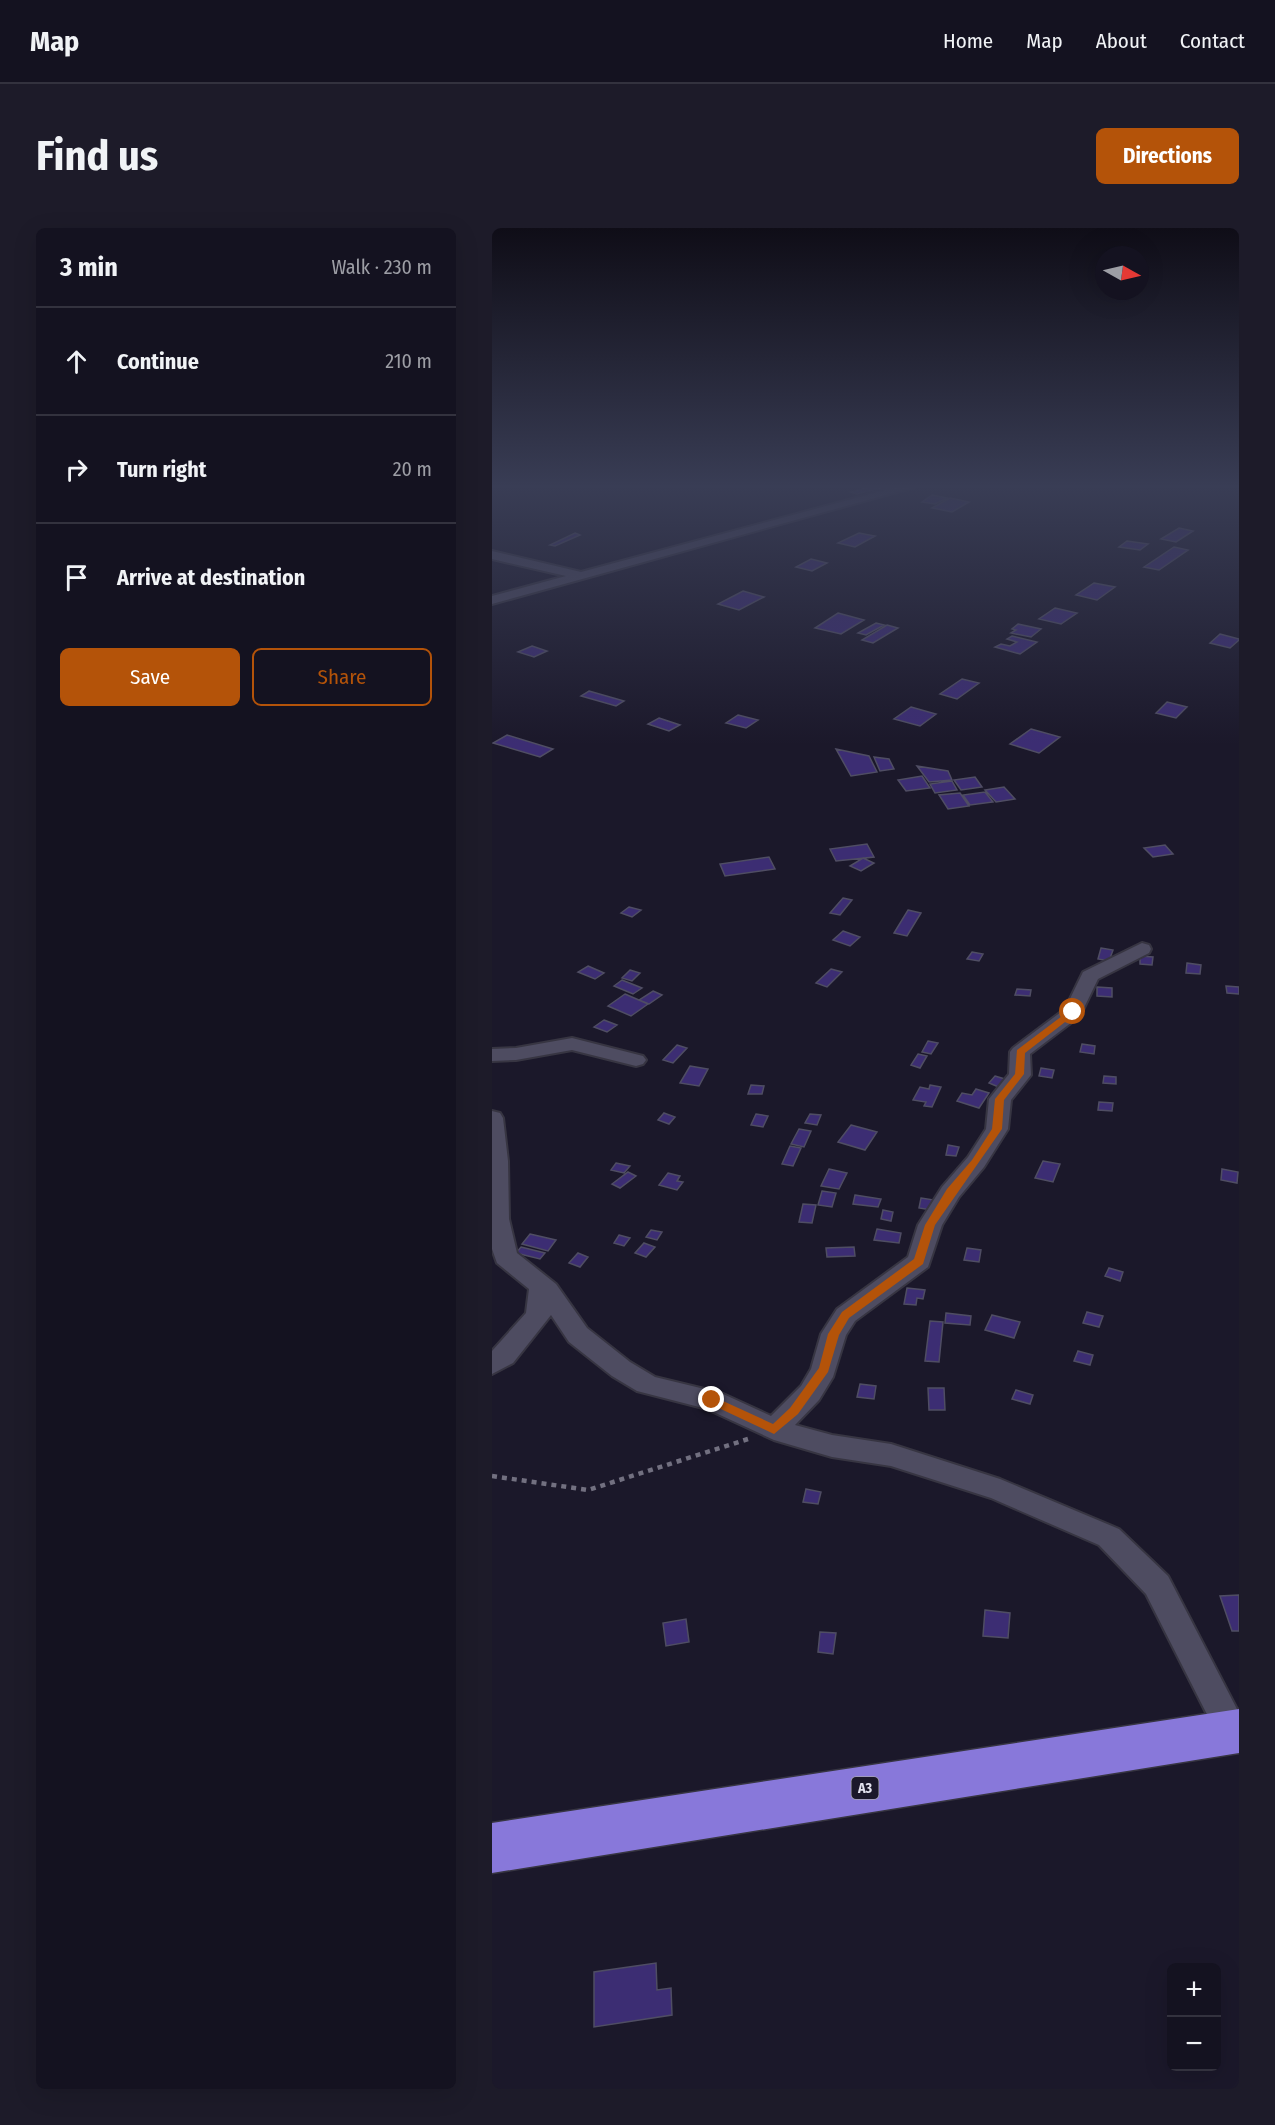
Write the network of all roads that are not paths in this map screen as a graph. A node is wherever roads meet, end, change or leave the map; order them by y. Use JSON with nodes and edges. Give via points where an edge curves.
{"nodes":[{"id":1,"x":564,"y":572,"type":"edge"},
{"id":2,"x":597,"y":572,"type":"edge"},
{"id":3,"x":582,"y":576,"type":"junction"},
{"id":4,"x":492,"y":600,"type":"edge"},
{"id":5,"x":1142,"y":950,"type":"dead end"},
{"id":6,"x":492,"y":1055,"type":"edge"},
{"id":7,"x":636,"y":1060,"type":"dead end"},
{"id":8,"x":492,"y":1118,"type":"edge"},
{"id":9,"x":542,"y":1285,"type":"junction"},
{"id":10,"x":492,"y":1364,"type":"edge"},
{"id":11,"x":774,"y":1430,"type":"junction"},
{"id":12,"x":1235,"y":1731,"type":"edge"},
{"id":13,"x":492,"y":1848,"type":"edge"}],
"edges":[{"from":1,"to":3,"type":"street"},
{"from":2,"to":3,"type":"street"},
{"from":3,"to":4,"type":"street"},
{"from":5,"to":11,"type":"street","via":[[1090,976],[1073,1012],[1020,1052],[1020,1074],[1000,1099],[997,1129],[930,1225],[919,1261],[846,1315],[834,1334],[824,1370],[794,1411]]},
{"from":6,"to":7,"type":"street","via":[[572,1044]]},
{"from":8,"to":9,"type":"street","via":[[497,1220],[506,1257]]},
{"from":9,"to":10,"type":"street","via":[[538,1316],[504,1356]]},
{"from":9,"to":11,"type":"street","via":[[578,1335],[621,1369],[646,1384],[712,1400]]},
{"from":11,"to":12,"type":"street","via":[[832,1446],[891,1455],[1000,1490],[1109,1537],[1157,1585]]},
{"from":12,"to":13,"type":"highway","number":"A3"}]}
